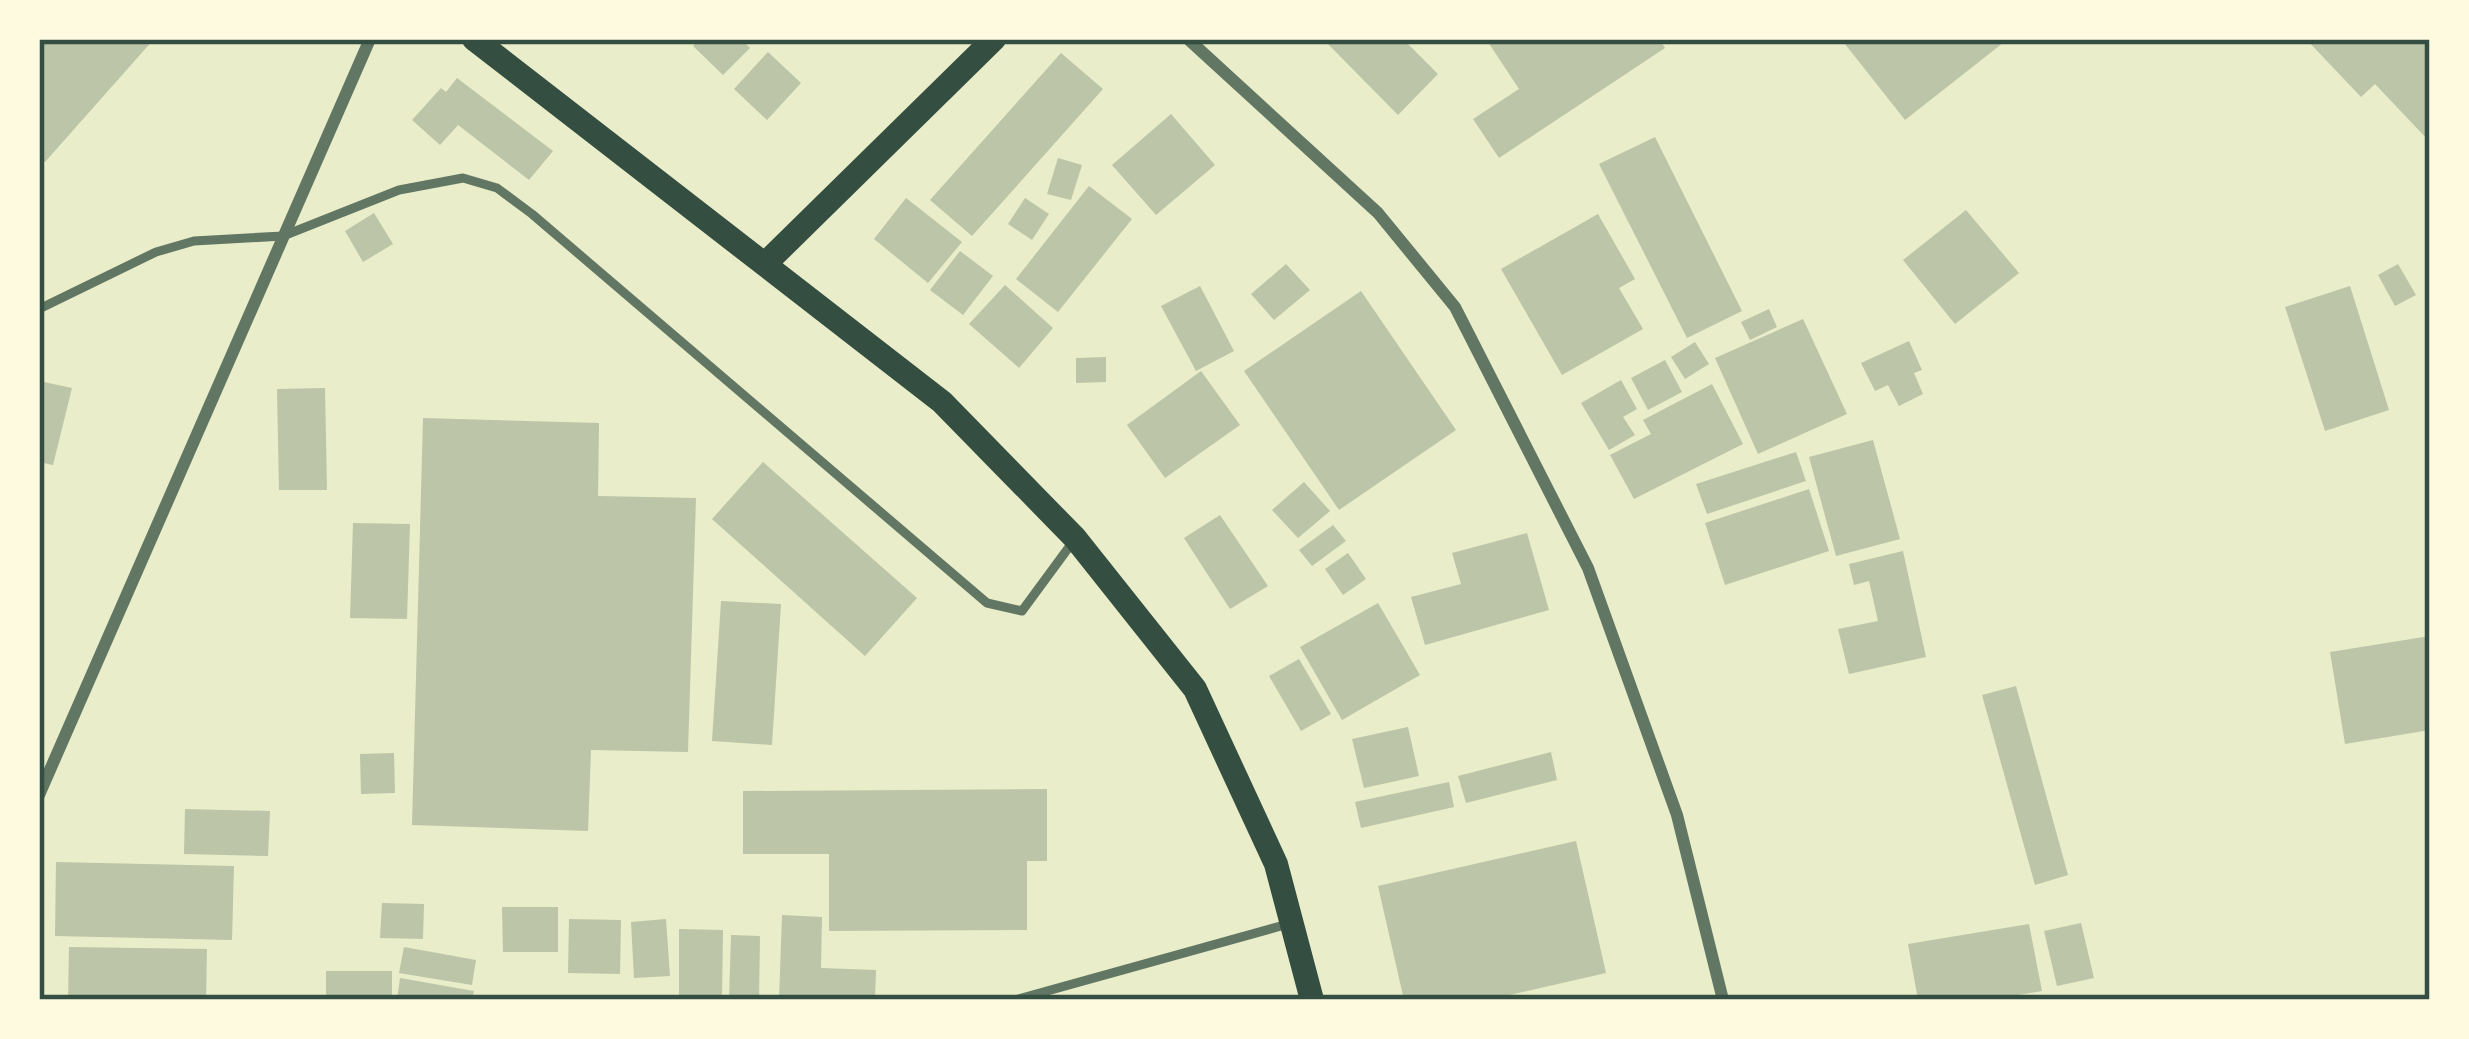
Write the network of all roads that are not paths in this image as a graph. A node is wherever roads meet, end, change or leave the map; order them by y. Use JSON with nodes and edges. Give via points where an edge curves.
{"nodes":[{"id":1,"x":370,"y":39,"type":"edge"},
{"id":2,"x":475,"y":39,"type":"edge"},
{"id":3,"x":994,"y":39,"type":"edge"},
{"id":4,"x":1188,"y":39,"type":"edge"},
{"id":5,"x":283,"y":236,"type":"junction"},
{"id":6,"x":765,"y":264,"type":"junction"},
{"id":7,"x":39,"y":309,"type":"edge"},
{"id":8,"x":1075,"y":538,"type":"junction"},
{"id":9,"x":39,"y":795,"type":"edge"},
{"id":10,"x":1292,"y":922,"type":"junction"},
{"id":11,"x":1016,"y":1000,"type":"edge"},
{"id":12,"x":1312,"y":1000,"type":"edge"},
{"id":13,"x":1723,"y":1000,"type":"edge"}],
"edges":[{"from":1,"to":5,"type":"street"},
{"from":2,"to":6,"type":"main road"},
{"from":3,"to":6,"type":"main road"},
{"from":4,"to":13,"type":"street","via":[[1378,212],[1455,307],[1588,568],[1677,815]]},
{"from":5,"to":7,"type":"lane","via":[[194,241],[156,252]]},
{"from":5,"to":8,"type":"lane","via":[[399,190],[463,178],[497,188],[987,603],[1022,611]]},
{"from":5,"to":9,"type":"street"},
{"from":6,"to":8,"type":"main road","via":[[942,402]]},
{"from":8,"to":10,"type":"main road","via":[[1195,689],[1276,864]]},
{"from":10,"to":11,"type":"lane"},
{"from":10,"to":12,"type":"main road"}]}
